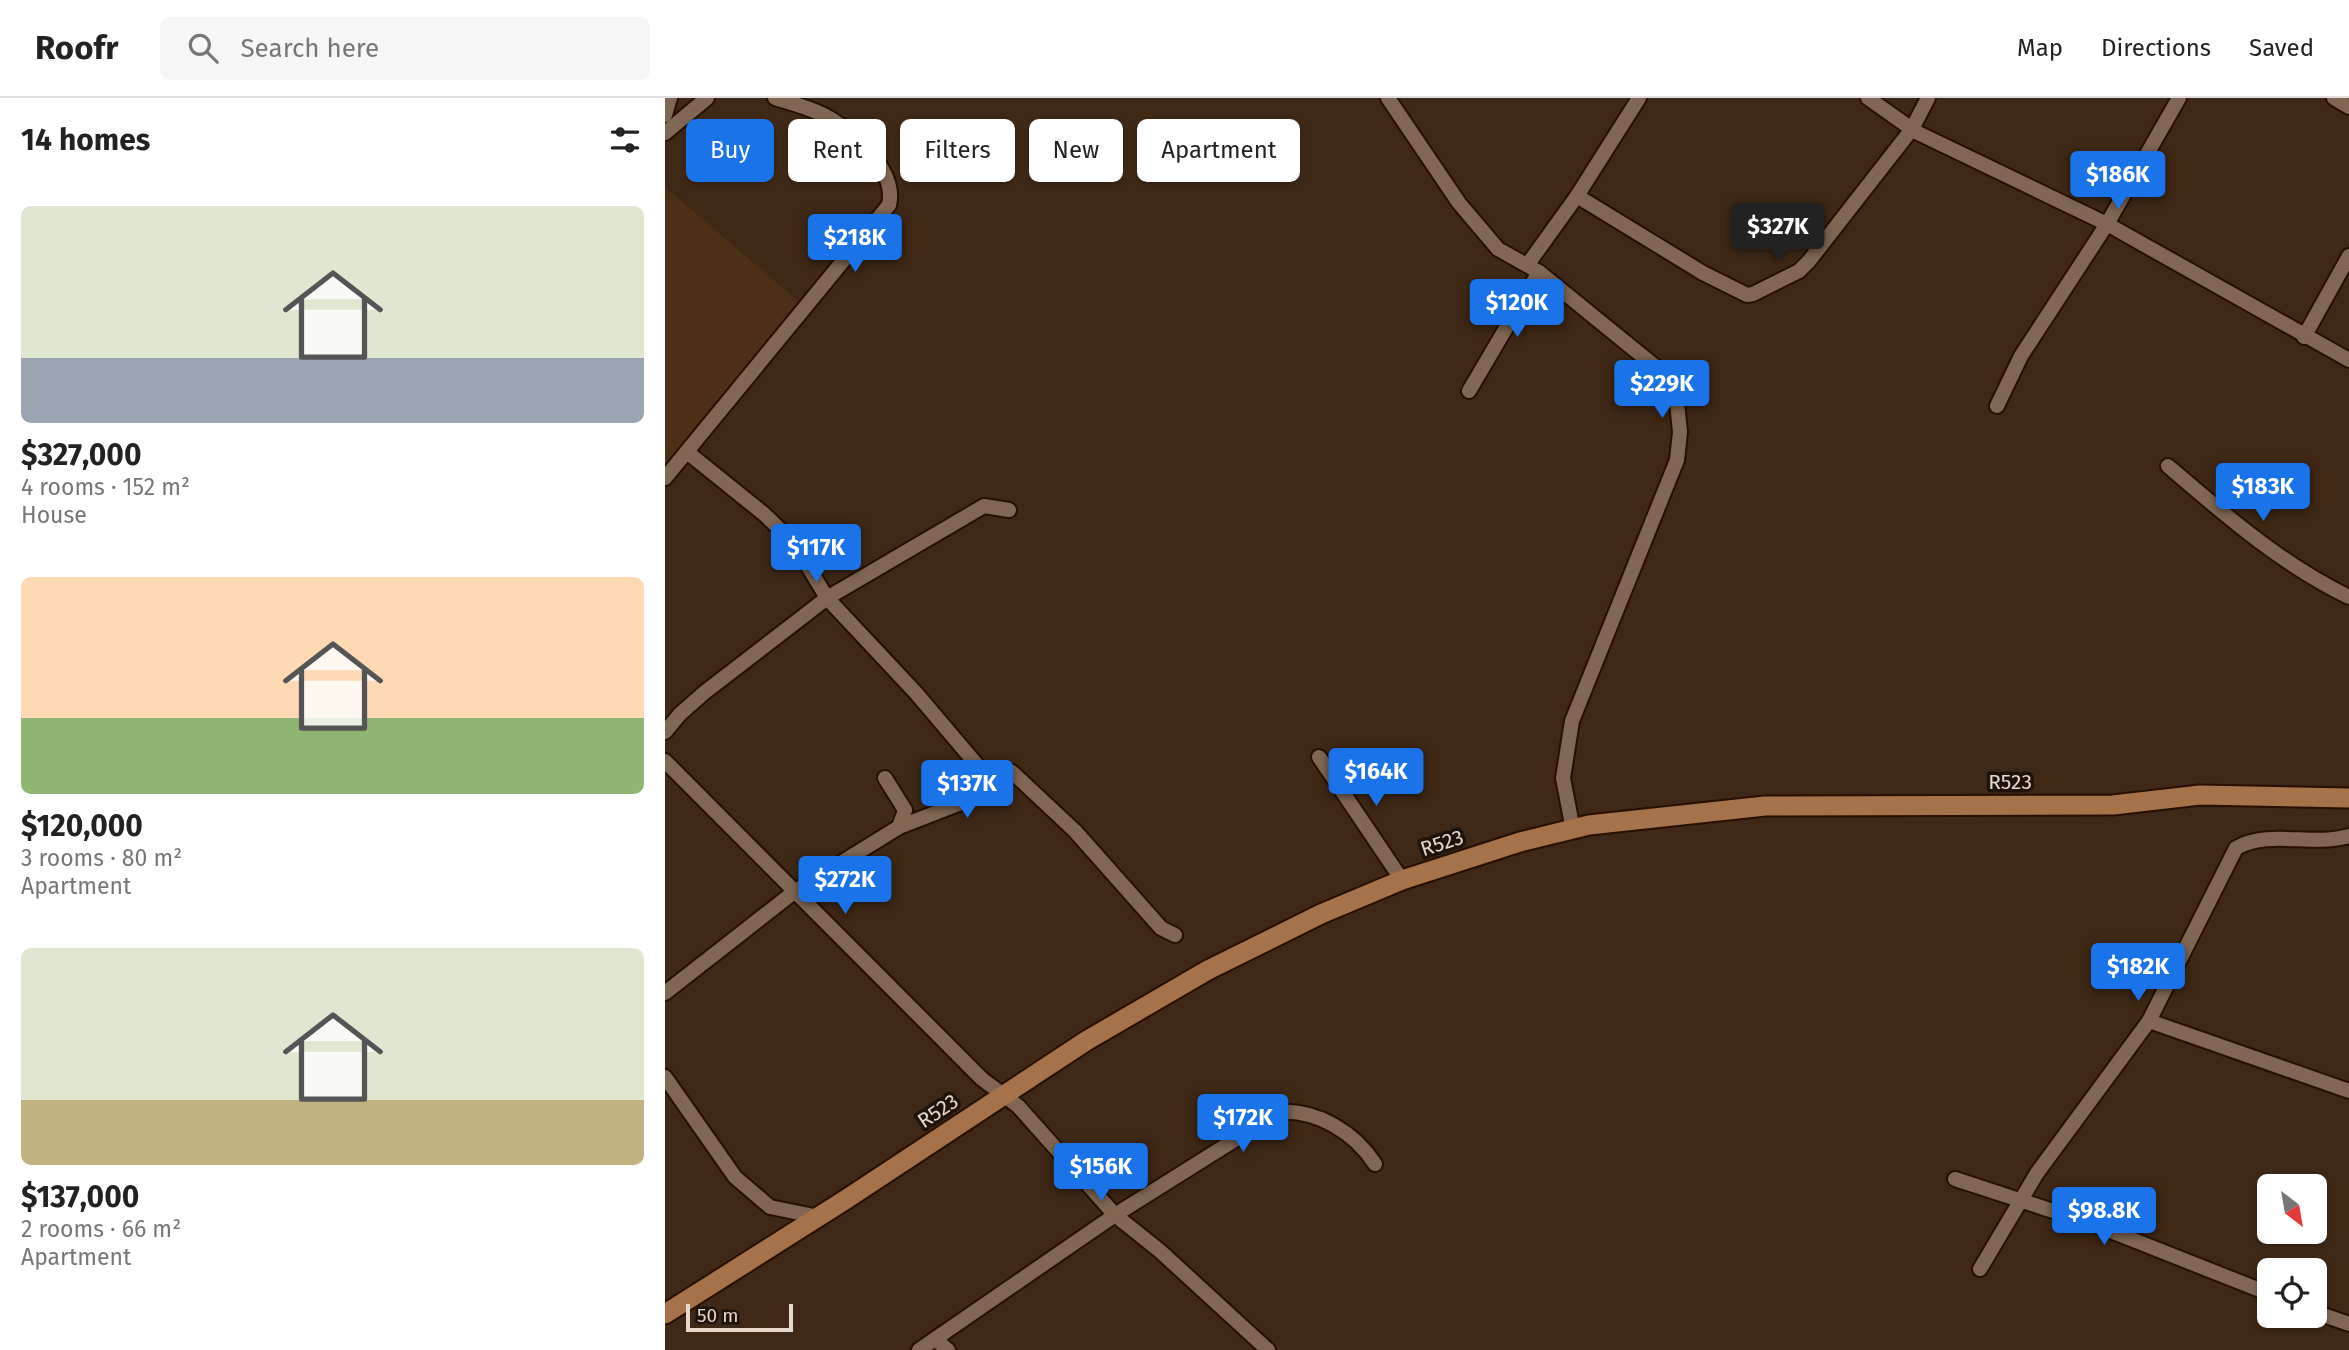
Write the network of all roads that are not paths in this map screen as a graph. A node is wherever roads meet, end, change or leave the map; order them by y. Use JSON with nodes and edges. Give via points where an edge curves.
{"nodes":[{"id":1,"x":670,"y":98,"type":"edge"},
{"id":2,"x":707,"y":98,"type":"edge"},
{"id":3,"x":775,"y":98,"type":"edge"},
{"id":4,"x":1388,"y":98,"type":"edge"},
{"id":5,"x":1639,"y":98,"type":"edge"},
{"id":6,"x":1868,"y":98,"type":"edge"},
{"id":7,"x":1928,"y":98,"type":"edge"},
{"id":8,"x":2179,"y":98,"type":"edge"},
{"id":9,"x":2334,"y":98,"type":"edge"},
{"id":10,"x":2349,"y":107,"type":"edge"},
{"id":11,"x":665,"y":115,"type":"edge"},
{"id":12,"x":1912,"y":129,"type":"junction"},
{"id":13,"x":665,"y":133,"type":"edge"},
{"id":14,"x":1577,"y":196,"type":"junction"},
{"id":15,"x":2107,"y":224,"type":"junction"},
{"id":16,"x":2349,"y":256,"type":"edge"},
{"id":17,"x":1534,"y":268,"type":"junction"},
{"id":18,"x":2304,"y":337,"type":"junction"},
{"id":19,"x":2349,"y":360,"type":"edge"},
{"id":20,"x":1469,"y":391,"type":"dead end"},
{"id":21,"x":1997,"y":406,"type":"dead end"},
{"id":22,"x":687,"y":452,"type":"junction"},
{"id":23,"x":2168,"y":466,"type":"dead end"},
{"id":24,"x":665,"y":478,"type":"edge"},
{"id":25,"x":1009,"y":510,"type":"dead end"},
{"id":26,"x":2349,"y":597,"type":"edge"},
{"id":27,"x":827,"y":598,"type":"junction"},
{"id":28,"x":665,"y":732,"type":"edge"},
{"id":29,"x":1319,"y":757,"type":"dead end"},
{"id":30,"x":665,"y":761,"type":"edge"},
{"id":31,"x":885,"y":778,"type":"dead end"},
{"id":32,"x":994,"y":785,"type":"junction"},
{"id":33,"x":2349,"y":798,"type":"edge"},
{"id":34,"x":899,"y":827,"type":"junction"},
{"id":35,"x":1573,"y":830,"type":"junction"},
{"id":36,"x":2349,"y":836,"type":"edge"},
{"id":37,"x":1402,"y":880,"type":"junction"},
{"id":38,"x":794,"y":892,"type":"junction"},
{"id":39,"x":1175,"y":935,"type":"dead end"},
{"id":40,"x":665,"y":993,"type":"edge"},
{"id":41,"x":2149,"y":1021,"type":"junction"},
{"id":42,"x":665,"y":1077,"type":"edge"},
{"id":43,"x":2349,"y":1091,"type":"edge"},
{"id":44,"x":1002,"y":1095,"type":"junction"},
{"id":45,"x":1375,"y":1164,"type":"dead end"},
{"id":46,"x":1955,"y":1179,"type":"dead end"},
{"id":47,"x":2020,"y":1200,"type":"junction"},
{"id":48,"x":1115,"y":1215,"type":"junction"},
{"id":49,"x":819,"y":1217,"type":"junction"},
{"id":50,"x":1980,"y":1269,"type":"dead end"},
{"id":51,"x":2257,"y":1288,"type":"edge"},
{"id":52,"x":665,"y":1314,"type":"edge"},
{"id":53,"x":2327,"y":1316,"type":"edge"},
{"id":54,"x":2349,"y":1324,"type":"edge"},
{"id":55,"x":935,"y":1339,"type":"junction"},
{"id":56,"x":919,"y":1350,"type":"edge"},
{"id":57,"x":948,"y":1350,"type":"edge"},
{"id":58,"x":1268,"y":1350,"type":"edge"}],
"edges":[{"from":1,"to":11,"type":"street"},
{"from":2,"to":13,"type":"street"},
{"from":3,"to":22,"type":"street","via":[[832,120],[875,158],[892,192],[889,205]]},
{"from":4,"to":17,"type":"street","via":[[1459,203],[1498,249]]},
{"from":5,"to":14,"type":"street"},
{"from":6,"to":12,"type":"street"},
{"from":7,"to":12,"type":"street"},
{"from":8,"to":15,"type":"street"},
{"from":9,"to":10,"type":"street"},
{"from":12,"to":14,"type":"street","via":[[1809,261],[1799,271],[1753,294],[1703,273]]},
{"from":12,"to":15,"type":"street"},
{"from":14,"to":17,"type":"street"},
{"from":15,"to":18,"type":"street"},
{"from":15,"to":21,"type":"street","via":[[2021,356]]},
{"from":16,"to":18,"type":"street"},
{"from":17,"to":20,"type":"street"},
{"from":17,"to":35,"type":"street","via":[[1657,368],[1669,384],[1680,421],[1677,460],[1572,721],[1563,778]]},
{"from":18,"to":19,"type":"street"},
{"from":22,"to":24,"type":"street"},
{"from":22,"to":27,"type":"street","via":[[795,543]]},
{"from":23,"to":26,"type":"street","via":[[2240,528],[2313,579]]},
{"from":25,"to":27,"type":"street","via":[[984,506]]},
{"from":27,"to":28,"type":"street","via":[[705,692]]},
{"from":27,"to":32,"type":"street"},
{"from":29,"to":37,"type":"street"},
{"from":30,"to":38,"type":"street"},
{"from":31,"to":34,"type":"street","via":[[905,810]]},
{"from":32,"to":34,"type":"street"},
{"from":32,"to":39,"type":"street","via":[[1012,772],[1075,831],[1161,928]]},
{"from":33,"to":35,"type":"main road","name":"R523","number":"R523","via":[[2200,795],[2113,805],[1765,806]]},
{"from":34,"to":38,"type":"street"},
{"from":35,"to":37,"type":"main road","name":"R523","number":"R523"},
{"from":36,"to":41,"type":"street","via":[[2334,841],[2260,840],[2236,848]]},
{"from":37,"to":44,"type":"main road","name":"R523","number":"R523","via":[[1208,970]]},
{"from":38,"to":40,"type":"street"},
{"from":38,"to":44,"type":"street"},
{"from":41,"to":43,"type":"street"},
{"from":41,"to":47,"type":"street"},
{"from":42,"to":49,"type":"street","via":[[735,1177],[770,1207]]},
{"from":44,"to":48,"type":"street","via":[[1018,1106]]},
{"from":44,"to":49,"type":"main road","name":"R523","number":"R523"},
{"from":45,"to":48,"type":"street","via":[[1341,1129],[1310,1115],[1279,1112]]},
{"from":46,"to":47,"type":"street"},
{"from":47,"to":50,"type":"street"},
{"from":47,"to":51,"type":"street"},
{"from":48,"to":55,"type":"street"},
{"from":48,"to":58,"type":"street"},
{"from":49,"to":52,"type":"main road","name":"R523","number":"R523"},
{"from":53,"to":54,"type":"street"},
{"from":55,"to":56,"type":"street"},
{"from":55,"to":57,"type":"street"}]}
